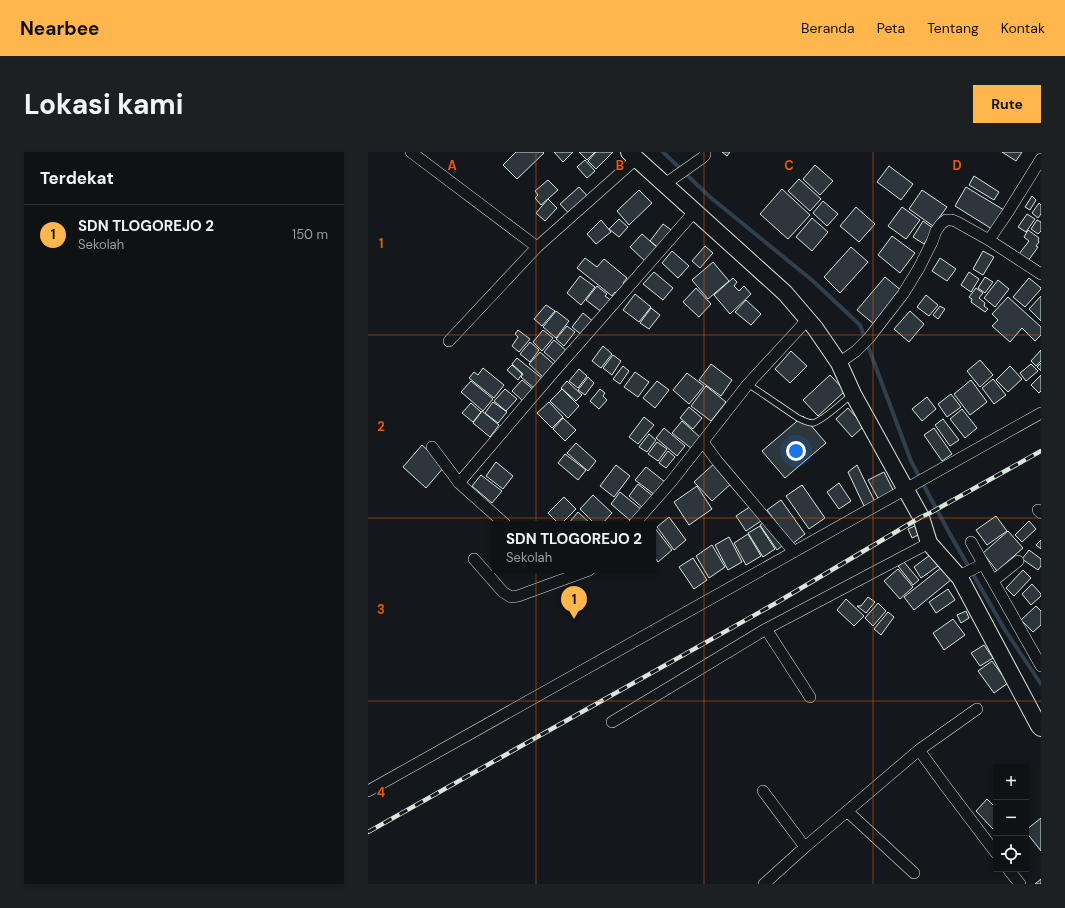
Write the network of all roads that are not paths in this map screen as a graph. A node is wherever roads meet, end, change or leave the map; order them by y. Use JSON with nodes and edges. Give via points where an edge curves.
{"nodes":[{"id":1,"x":411,"y":152,"type":"edge"},
{"id":2,"x":705,"y":152,"type":"edge"},
{"id":3,"x":632,"y":155,"type":"edge"},
{"id":4,"x":1041,"y":159,"type":"edge"},
{"id":5,"x":670,"y":181,"type":"junction"},
{"id":6,"x":695,"y":211,"type":"junction"},
{"id":7,"x":989,"y":240,"type":"junction"},
{"id":8,"x":537,"y":247,"type":"junction"},
{"id":9,"x":1041,"y":274,"type":"edge"},
{"id":10,"x":808,"y":320,"type":"junction"},
{"id":11,"x":449,"y":341,"type":"dead end"},
{"id":12,"x":839,"y":363,"type":"junction"},
{"id":13,"x":748,"y":384,"type":"junction"},
{"id":14,"x":853,"y":394,"type":"junction"},
{"id":15,"x":1041,"y":413,"type":"edge"},
{"id":16,"x":703,"y":442,"type":"junction"},
{"id":17,"x":432,"y":447,"type":"dead end"},
{"id":18,"x":459,"y":483,"type":"junction"},
{"id":19,"x":906,"y":490,"type":"junction"},
{"id":20,"x":502,"y":521,"type":"edge"},
{"id":21,"x":637,"y":521,"type":"edge"},
{"id":22,"x":971,"y":542,"type":"dead end"},
{"id":23,"x":929,"y":543,"type":"junction"},
{"id":24,"x":794,"y":552,"type":"junction"},
{"id":25,"x":474,"y":559,"type":"dead end"},
{"id":26,"x":1018,"y":561,"type":"dead end"},
{"id":27,"x":980,"y":566,"type":"junction"},
{"id":28,"x":581,"y":573,"type":"edge"},
{"id":29,"x":960,"y":576,"type":"junction"},
{"id":30,"x":993,"y":581,"type":"junction"},
{"id":31,"x":766,"y":629,"type":"junction"},
{"id":32,"x":1041,"y":666,"type":"edge"},
{"id":33,"x":810,"y":697,"type":"dead end"},
{"id":34,"x":977,"y":709,"type":"dead end"},
{"id":35,"x":612,"y":722,"type":"dead end"},
{"id":36,"x":1041,"y":728,"type":"edge"},
{"id":37,"x":920,"y":750,"type":"junction"},
{"id":38,"x":368,"y":791,"type":"edge"},
{"id":39,"x":763,"y":791,"type":"dead end"},
{"id":40,"x":847,"y":811,"type":"junction"},
{"id":41,"x":805,"y":847,"type":"junction"},
{"id":42,"x":993,"y":849,"type":"edge"},
{"id":43,"x":1010,"y":872,"type":"edge"},
{"id":44,"x":914,"y":873,"type":"dead end"},
{"id":45,"x":764,"y":884,"type":"edge"},
{"id":46,"x":1020,"y":884,"type":"edge"}],
"edges":[{"from":1,"to":8,"type":"street"},
{"from":2,"to":5,"type":"street","via":[[705,155]]},
{"from":3,"to":5,"type":"main road"},
{"from":3,"to":8,"type":"street"},
{"from":4,"to":7,"type":"street"},
{"from":5,"to":6,"type":"main road"},
{"from":6,"to":10,"type":"main road","via":[[785,293]]},
{"from":6,"to":18,"type":"street"},
{"from":7,"to":9,"type":"street"},
{"from":7,"to":12,"type":"street","via":[[952,220],[946,220],[936,231],[903,294],[869,338]]},
{"from":8,"to":11,"type":"street"},
{"from":10,"to":12,"type":"main road"},
{"from":10,"to":13,"type":"street"},
{"from":12,"to":14,"type":"main road"},
{"from":13,"to":14,"type":"lane","via":[[798,418],[813,423]]},
{"from":13,"to":16,"type":"street"},
{"from":14,"to":19,"type":"main road"},
{"from":15,"to":19,"type":"street"},
{"from":16,"to":21,"type":"street"},
{"from":16,"to":24,"type":"street"},
{"from":17,"to":18,"type":"street"},
{"from":18,"to":20,"type":"street"},
{"from":19,"to":23,"type":"main road","via":[[921,517]]},
{"from":19,"to":24,"type":"street"},
{"from":22,"to":27,"type":"street"},
{"from":23,"to":29,"type":"main road"},
{"from":23,"to":31,"type":"street"},
{"from":24,"to":38,"type":"street"},
{"from":25,"to":28,"type":"street","via":[[503,592],[511,597]]},
{"from":26,"to":30,"type":"street"},
{"from":27,"to":29,"type":"street"},
{"from":27,"to":30,"type":"street"},
{"from":29,"to":36,"type":"main road"},
{"from":30,"to":32,"type":"street"},
{"from":31,"to":33,"type":"street"},
{"from":31,"to":35,"type":"street"},
{"from":34,"to":37,"type":"street"},
{"from":37,"to":40,"type":"street"},
{"from":37,"to":42,"type":"street"},
{"from":39,"to":41,"type":"street"},
{"from":40,"to":41,"type":"street"},
{"from":40,"to":44,"type":"street"},
{"from":41,"to":45,"type":"street"},
{"from":43,"to":46,"type":"street"}]}
